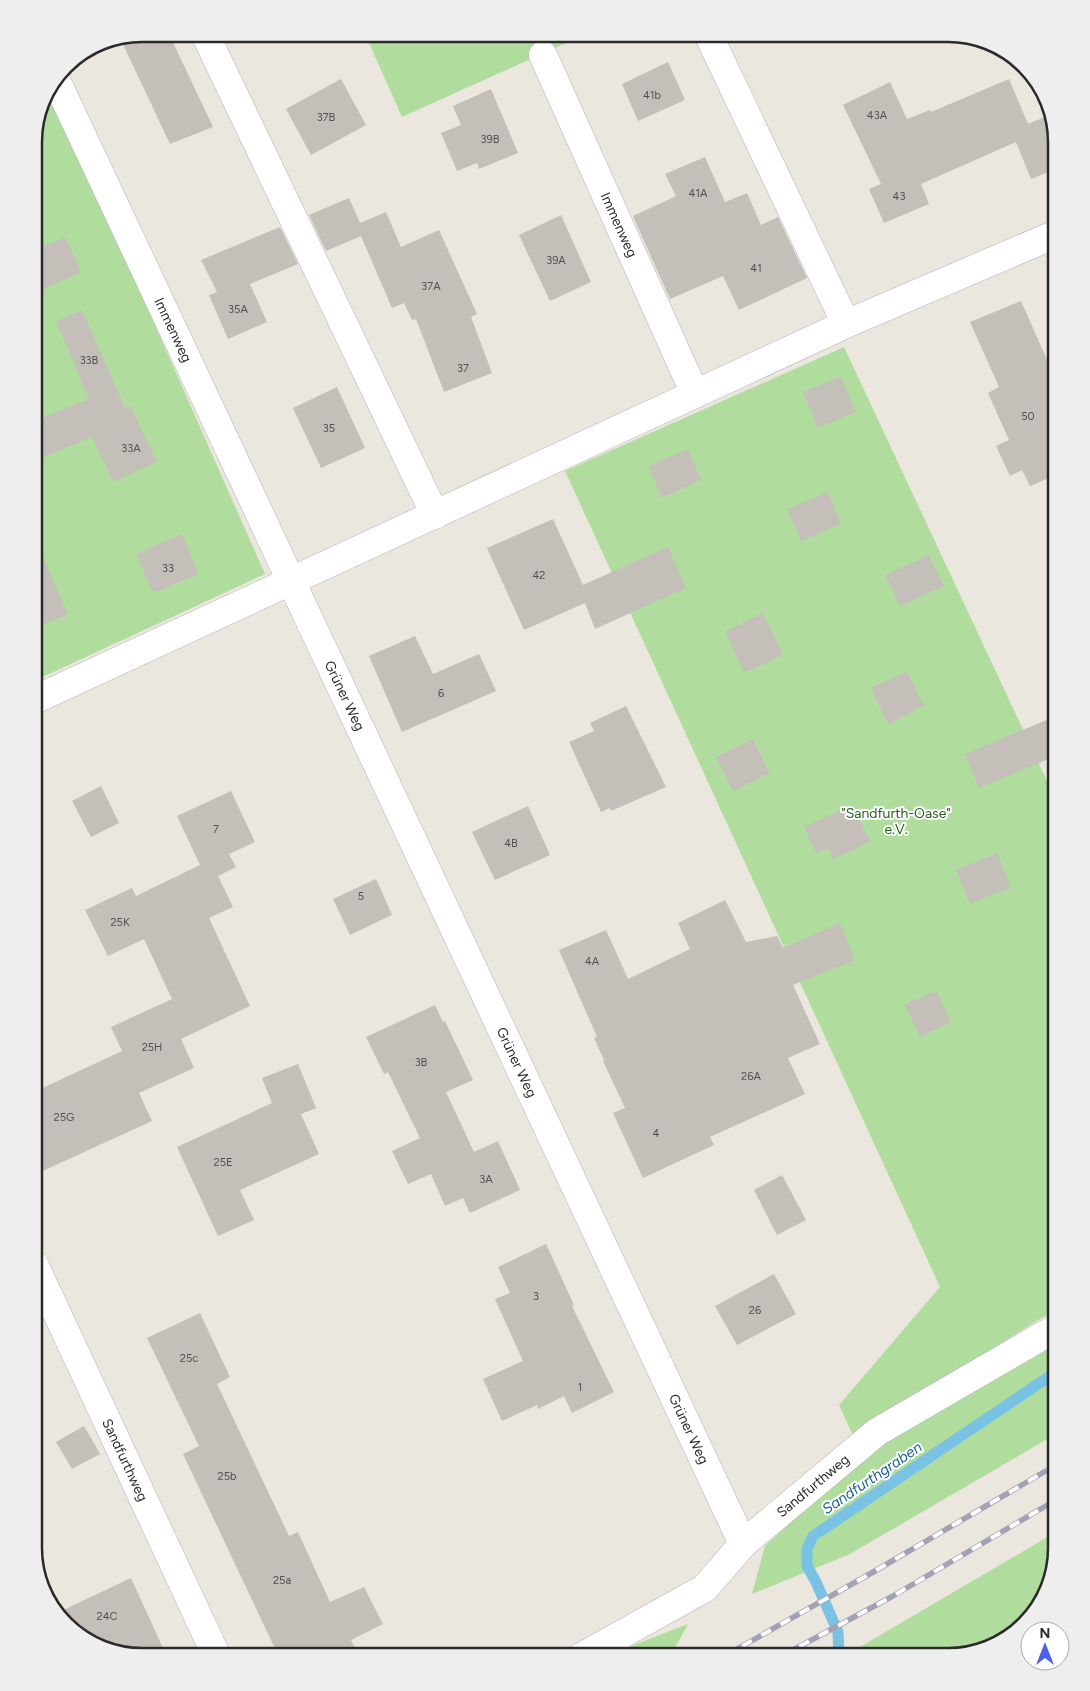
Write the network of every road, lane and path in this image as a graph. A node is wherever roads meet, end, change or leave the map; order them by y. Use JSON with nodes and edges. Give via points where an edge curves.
{"nodes":[{"id":1,"x":209,"y":42,"type":"edge"},
{"id":2,"x":712,"y":43,"type":"edge"},
{"id":3,"x":543,"y":55,"type":"dead end"},
{"id":4,"x":60,"y":87,"type":"edge"},
{"id":5,"x":1048,"y":237,"type":"edge"},
{"id":6,"x":846,"y":324,"type":"junction"},
{"id":7,"x":695,"y":394,"type":"junction"},
{"id":8,"x":435,"y":515,"type":"junction"},
{"id":9,"x":291,"y":581,"type":"junction"},
{"id":10,"x":43,"y":696,"type":"edge"},
{"id":11,"x":42,"y":1282,"type":"edge"},
{"id":12,"x":1048,"y":1333,"type":"edge"},
{"id":13,"x":743,"y":1544,"type":"junction"},
{"id":14,"x":213,"y":1648,"type":"edge"},
{"id":15,"x":597,"y":1648,"type":"edge"}],
"edges":[{"from":1,"to":8,"type":"street"},
{"from":2,"to":6,"type":"street"},
{"from":3,"to":7,"type":"street","name":"Immenweg"},
{"from":4,"to":9,"type":"street","name":"Immenweg"},
{"from":5,"to":6,"type":"street"},
{"from":6,"to":7,"type":"street"},
{"from":7,"to":8,"type":"street"},
{"from":8,"to":9,"type":"street"},
{"from":9,"to":10,"type":"street"},
{"from":9,"to":13,"type":"street","name":"Grüner Weg"},
{"from":11,"to":14,"type":"street","name":"Sandfurthweg"},
{"from":12,"to":13,"type":"street","name":"Sandfurthweg","via":[[876,1432]]},
{"from":13,"to":15,"type":"street","name":"Sandfurthweg","via":[[705,1588]]}]}
